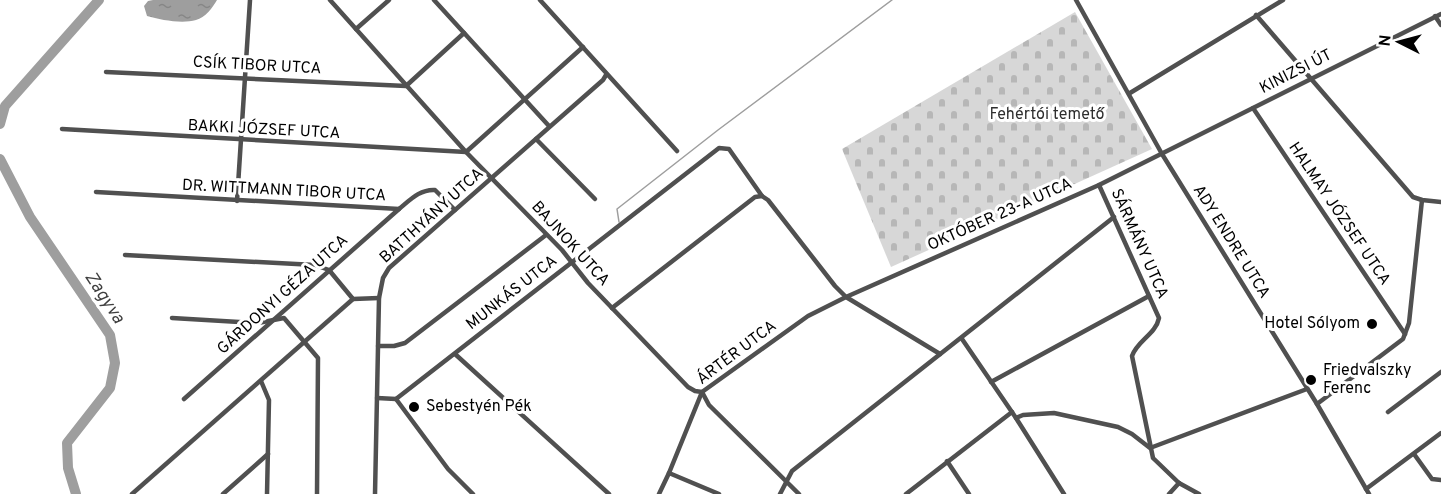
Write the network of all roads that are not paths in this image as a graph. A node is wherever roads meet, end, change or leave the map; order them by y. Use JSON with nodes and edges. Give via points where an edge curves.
{"nodes":[{"id":1,"x":250,"y":0,"type":"edge"},
{"id":2,"x":330,"y":0,"type":"edge"},
{"id":3,"x":389,"y":0,"type":"edge"},
{"id":4,"x":434,"y":0,"type":"edge"},
{"id":5,"x":540,"y":0,"type":"edge"},
{"id":6,"x":1076,"y":0,"type":"edge"},
{"id":7,"x":1283,"y":0,"type":"edge"},
{"id":8,"x":1256,"y":15,"type":"junction"},
{"id":9,"x":1438,"y":15,"type":"edge"},
{"id":10,"x":1441,"y":25,"type":"edge"},
{"id":11,"x":356,"y":29,"type":"junction"},
{"id":12,"x":464,"y":33,"type":"junction"},
{"id":13,"x":583,"y":47,"type":"junction"},
{"id":14,"x":106,"y":72,"type":"dead end"},
{"id":15,"x":606,"y":75,"type":"junction"},
{"id":16,"x":244,"y":78,"type":"junction"},
{"id":17,"x":1310,"y":78,"type":"junction"},
{"id":18,"x":406,"y":86,"type":"junction"},
{"id":19,"x":1130,"y":93,"type":"junction"},
{"id":20,"x":524,"y":98,"type":"junction"},
{"id":21,"x":1253,"y":108,"type":"junction"},
{"id":22,"x":549,"y":126,"type":"junction"},
{"id":23,"x":62,"y":129,"type":"dead end"},
{"id":24,"x":536,"y":138,"type":"junction"},
{"id":25,"x":240,"y":141,"type":"junction"},
{"id":26,"x":466,"y":152,"type":"junction"},
{"id":27,"x":677,"y":152,"type":"dead end"},
{"id":28,"x":1162,"y":154,"type":"junction"},
{"id":29,"x":492,"y":178,"type":"junction"},
{"id":30,"x":1099,"y":185,"type":"junction"},
{"id":31,"x":96,"y":192,"type":"dead end"},
{"id":32,"x":762,"y":195,"type":"junction"},
{"id":33,"x":595,"y":199,"type":"dead end"},
{"id":34,"x":1422,"y":200,"type":"junction"},
{"id":35,"x":237,"y":201,"type":"junction"},
{"id":36,"x":1441,"y":202,"type":"edge"},
{"id":37,"x":399,"y":209,"type":"junction"},
{"id":38,"x":455,"y":210,"type":"junction"},
{"id":39,"x":1114,"y":217,"type":"junction"},
{"id":40,"x":546,"y":235,"type":"junction"},
{"id":41,"x":125,"y":255,"type":"dead end"},
{"id":42,"x":572,"y":262,"type":"junction"},
{"id":43,"x":329,"y":270,"type":"junction"},
{"id":44,"x":1149,"y":296,"type":"junction"},
{"id":45,"x":846,"y":297,"type":"junction"},
{"id":46,"x":379,"y":298,"type":"junction"},
{"id":47,"x":353,"y":299,"type":"junction"},
{"id":48,"x":612,"y":308,"type":"junction"},
{"id":49,"x":172,"y":318,"type":"dead end"},
{"id":50,"x":274,"y":319,"type":"junction"},
{"id":51,"x":1405,"y":334,"type":"junction"},
{"id":52,"x":962,"y":339,"type":"junction"},
{"id":53,"x":306,"y":341,"type":"junction"},
{"id":54,"x":378,"y":346,"type":"junction"},
{"id":55,"x":455,"y":354,"type":"junction"},
{"id":56,"x":939,"y":354,"type":"junction"},
{"id":57,"x":1441,"y":372,"type":"edge"},
{"id":58,"x":261,"y":381,"type":"junction"},
{"id":59,"x":991,"y":382,"type":"junction"},
{"id":60,"x":1307,"y":389,"type":"junction"},
{"id":61,"x":702,"y":392,"type":"junction"},
{"id":62,"x":377,"y":398,"type":"junction"},
{"id":63,"x":184,"y":399,"type":"dead end"},
{"id":64,"x":396,"y":399,"type":"junction"},
{"id":65,"x":1317,"y":404,"type":"junction"},
{"id":66,"x":1012,"y":412,"type":"junction"},
{"id":67,"x":1388,"y":412,"type":"dead end"},
{"id":68,"x":1016,"y":418,"type":"junction"},
{"id":69,"x":1441,"y":433,"type":"edge"},
{"id":70,"x":1150,"y":447,"type":"junction"},
{"id":71,"x":268,"y":454,"type":"junction"},
{"id":72,"x":1414,"y":454,"type":"junction"},
{"id":73,"x":947,"y":461,"type":"junction"},
{"id":74,"x":669,"y":473,"type":"junction"},
{"id":75,"x":1441,"y":480,"type":"edge"},
{"id":76,"x":786,"y":481,"type":"junction"},
{"id":77,"x":1179,"y":483,"type":"junction"},
{"id":78,"x":1368,"y":491,"type":"edge"},
{"id":79,"x":132,"y":494,"type":"edge"},
{"id":80,"x":223,"y":494,"type":"edge"},
{"id":81,"x":267,"y":494,"type":"edge"},
{"id":82,"x":317,"y":494,"type":"edge"},
{"id":83,"x":375,"y":494,"type":"edge"},
{"id":84,"x":472,"y":494,"type":"edge"},
{"id":85,"x":609,"y":494,"type":"edge"},
{"id":86,"x":659,"y":494,"type":"edge"},
{"id":87,"x":719,"y":494,"type":"edge"},
{"id":88,"x":780,"y":494,"type":"edge"},
{"id":89,"x":799,"y":494,"type":"edge"},
{"id":90,"x":906,"y":494,"type":"edge"},
{"id":91,"x":969,"y":494,"type":"edge"},
{"id":92,"x":1064,"y":494,"type":"edge"},
{"id":93,"x":1169,"y":494,"type":"edge"},
{"id":94,"x":1198,"y":494,"type":"edge"}],
"edges":[{"from":1,"to":16,"type":"street"},
{"from":2,"to":11,"type":"street","name":"BAJNOK UTCA"},
{"from":3,"to":11,"type":"street"},
{"from":4,"to":12,"type":"street"},
{"from":5,"to":13,"type":"street"},
{"from":6,"to":19,"type":"street","name":"ADY ENDRE UTCA"},
{"from":7,"to":8,"type":"street"},
{"from":8,"to":17,"type":"street"},
{"from":8,"to":19,"type":"street"},
{"from":9,"to":10,"type":"street"},
{"from":9,"to":17,"type":"street","name":"KINIZSI ÚT"},
{"from":11,"to":18,"type":"street","name":"BAJNOK UTCA"},
{"from":12,"to":18,"type":"street"},
{"from":12,"to":20,"type":"street"},
{"from":13,"to":15,"type":"street"},
{"from":13,"to":20,"type":"street"},
{"from":14,"to":16,"type":"street","name":"CSÍK TIBOR UTCA"},
{"from":15,"to":22,"type":"street","name":"BATTHYÁNY UTCA"},
{"from":15,"to":27,"type":"street"},
{"from":16,"to":18,"type":"street","name":"CSÍK TIBOR UTCA"},
{"from":16,"to":25,"type":"street"},
{"from":17,"to":21,"type":"street","name":"KINIZSI ÚT"},
{"from":17,"to":34,"type":"street","via":[[1413,197]]},
{"from":18,"to":26,"type":"street","name":"BAJNOK UTCA"},
{"from":19,"to":28,"type":"street","name":"ADY ENDRE UTCA"},
{"from":20,"to":22,"type":"street"},
{"from":20,"to":26,"type":"street"},
{"from":21,"to":28,"type":"street","name":"KINIZSI ÚT"},
{"from":21,"to":51,"type":"street","name":"HALMAY JÓZSEF UTCA"},
{"from":22,"to":24,"type":"street","name":"BATTHYÁNY UTCA"},
{"from":23,"to":25,"type":"street","name":"BAKKI JÓZSEF UTCA"},
{"from":24,"to":29,"type":"street","name":"BATTHYÁNY UTCA"},
{"from":24,"to":33,"type":"street"},
{"from":25,"to":26,"type":"street","name":"BAKKI JÓZSEF UTCA"},
{"from":25,"to":35,"type":"street"},
{"from":26,"to":29,"type":"street","name":"BAJNOK UTCA"},
{"from":28,"to":30,"type":"street","name":"OKTÓBER 23-A UTCA"},
{"from":28,"to":60,"type":"street","name":"ADY ENDRE UTCA"},
{"from":29,"to":38,"type":"street","name":"BATTHYÁNY UTCA"},
{"from":29,"to":40,"type":"street","name":"BAJNOK UTCA"},
{"from":30,"to":39,"type":"street","name":"SÁRMÁNY UTCA"},
{"from":30,"to":45,"type":"street","name":"OKTÓBER 23-A UTCA"},
{"from":31,"to":35,"type":"street","name":"DR. WITTMANN TIBOR UTCA"},
{"from":32,"to":42,"type":"street","name":"MUNKÁS UTCA","via":[[729,149],[719,148]]},
{"from":32,"to":45,"type":"street","name":"MUNKÁS UTCA"},
{"from":32,"to":48,"type":"street"},
{"from":34,"to":36,"type":"street"},
{"from":34,"to":51,"type":"street"},
{"from":35,"to":37,"type":"street","name":"DR. WITTMANN TIBOR UTCA"},
{"from":37,"to":38,"type":"street","name":"DR. WITTMANN TIBOR UTCA","via":[[427,189],[435,190]]},
{"from":37,"to":43,"type":"street","name":"GÁRDONYI GÉZA UTCA"},
{"from":38,"to":46,"type":"street","name":"BATTHYÁNY UTCA","via":[[389,268]]},
{"from":39,"to":44,"type":"street","name":"SÁRMÁNY UTCA"},
{"from":39,"to":52,"type":"street"},
{"from":40,"to":42,"type":"street","name":"BAJNOK UTCA"},
{"from":40,"to":54,"type":"street","via":[[405,343]]},
{"from":41,"to":43,"type":"street","via":[[315,265]]},
{"from":42,"to":48,"type":"street","name":"BAJNOK UTCA"},
{"from":42,"to":55,"type":"street","name":"MUNKÁS UTCA"},
{"from":43,"to":47,"type":"street"},
{"from":43,"to":50,"type":"street","name":"GÁRDONYI GÉZA UTCA"},
{"from":44,"to":59,"type":"street"},
{"from":44,"to":70,"type":"street","name":"SÁRMÁNY UTCA","via":[[1158,324],[1132,356]]},
{"from":45,"to":56,"type":"street","name":"MUNKÁS UTCA"},
{"from":45,"to":61,"type":"street","name":"ÁRTÉR UTCA","via":[[808,316]]},
{"from":46,"to":47,"type":"street"},
{"from":46,"to":54,"type":"street","name":"BATTHYÁNY UTCA"},
{"from":47,"to":53,"type":"street"},
{"from":48,"to":61,"type":"street","name":"BAJNOK UTCA","via":[[688,387]]},
{"from":49,"to":50,"type":"street","via":[[258,322]]},
{"from":50,"to":53,"type":"street","via":[[284,318]]},
{"from":50,"to":63,"type":"street","name":"GÁRDONYI GÉZA UTCA"},
{"from":51,"to":65,"type":"street"},
{"from":52,"to":56,"type":"street"},
{"from":52,"to":59,"type":"street"},
{"from":53,"to":58,"type":"street"},
{"from":53,"to":82,"type":"street","via":[[318,358]]},
{"from":54,"to":62,"type":"street","name":"BATTHYÁNY UTCA"},
{"from":55,"to":64,"type":"street","name":"MUNKÁS UTCA"},
{"from":55,"to":85,"type":"street"},
{"from":56,"to":76,"type":"street","via":[[792,471]]},
{"from":57,"to":67,"type":"street"},
{"from":58,"to":71,"type":"street","via":[[269,400]]},
{"from":58,"to":79,"type":"street"},
{"from":59,"to":66,"type":"street"},
{"from":60,"to":65,"type":"street","name":"ADY ENDRE UTCA"},
{"from":60,"to":70,"type":"street"},
{"from":61,"to":74,"type":"street","name":"ÁRTÉR UTCA"},
{"from":61,"to":76,"type":"street","name":"BAJNOK UTCA","via":[[709,405]]},
{"from":62,"to":64,"type":"street"},
{"from":62,"to":83,"type":"street","name":"BATTHYÁNY UTCA"},
{"from":64,"to":84,"type":"street","via":[[448,470]]},
{"from":65,"to":78,"type":"street","name":"ADY ENDRE UTCA"},
{"from":66,"to":68,"type":"street"},
{"from":66,"to":73,"type":"street"},
{"from":68,"to":70,"type":"street","via":[[1054,413],[1118,427]]},
{"from":68,"to":92,"type":"street"},
{"from":69,"to":72,"type":"street"},
{"from":70,"to":77,"type":"street","name":"SÁRMÁNY UTCA","via":[[1153,458]]},
{"from":71,"to":80,"type":"street"},
{"from":71,"to":81,"type":"street"},
{"from":72,"to":75,"type":"street","via":[[1432,478]]},
{"from":72,"to":78,"type":"street"},
{"from":73,"to":90,"type":"street"},
{"from":73,"to":91,"type":"street"},
{"from":74,"to":86,"type":"street","name":"ÁRTÉR UTCA"},
{"from":74,"to":87,"type":"street"},
{"from":76,"to":88,"type":"street"},
{"from":76,"to":89,"type":"street","name":"BAJNOK UTCA"},
{"from":77,"to":93,"type":"street"},
{"from":77,"to":94,"type":"street","name":"SÁRMÁNY UTCA"}]}
